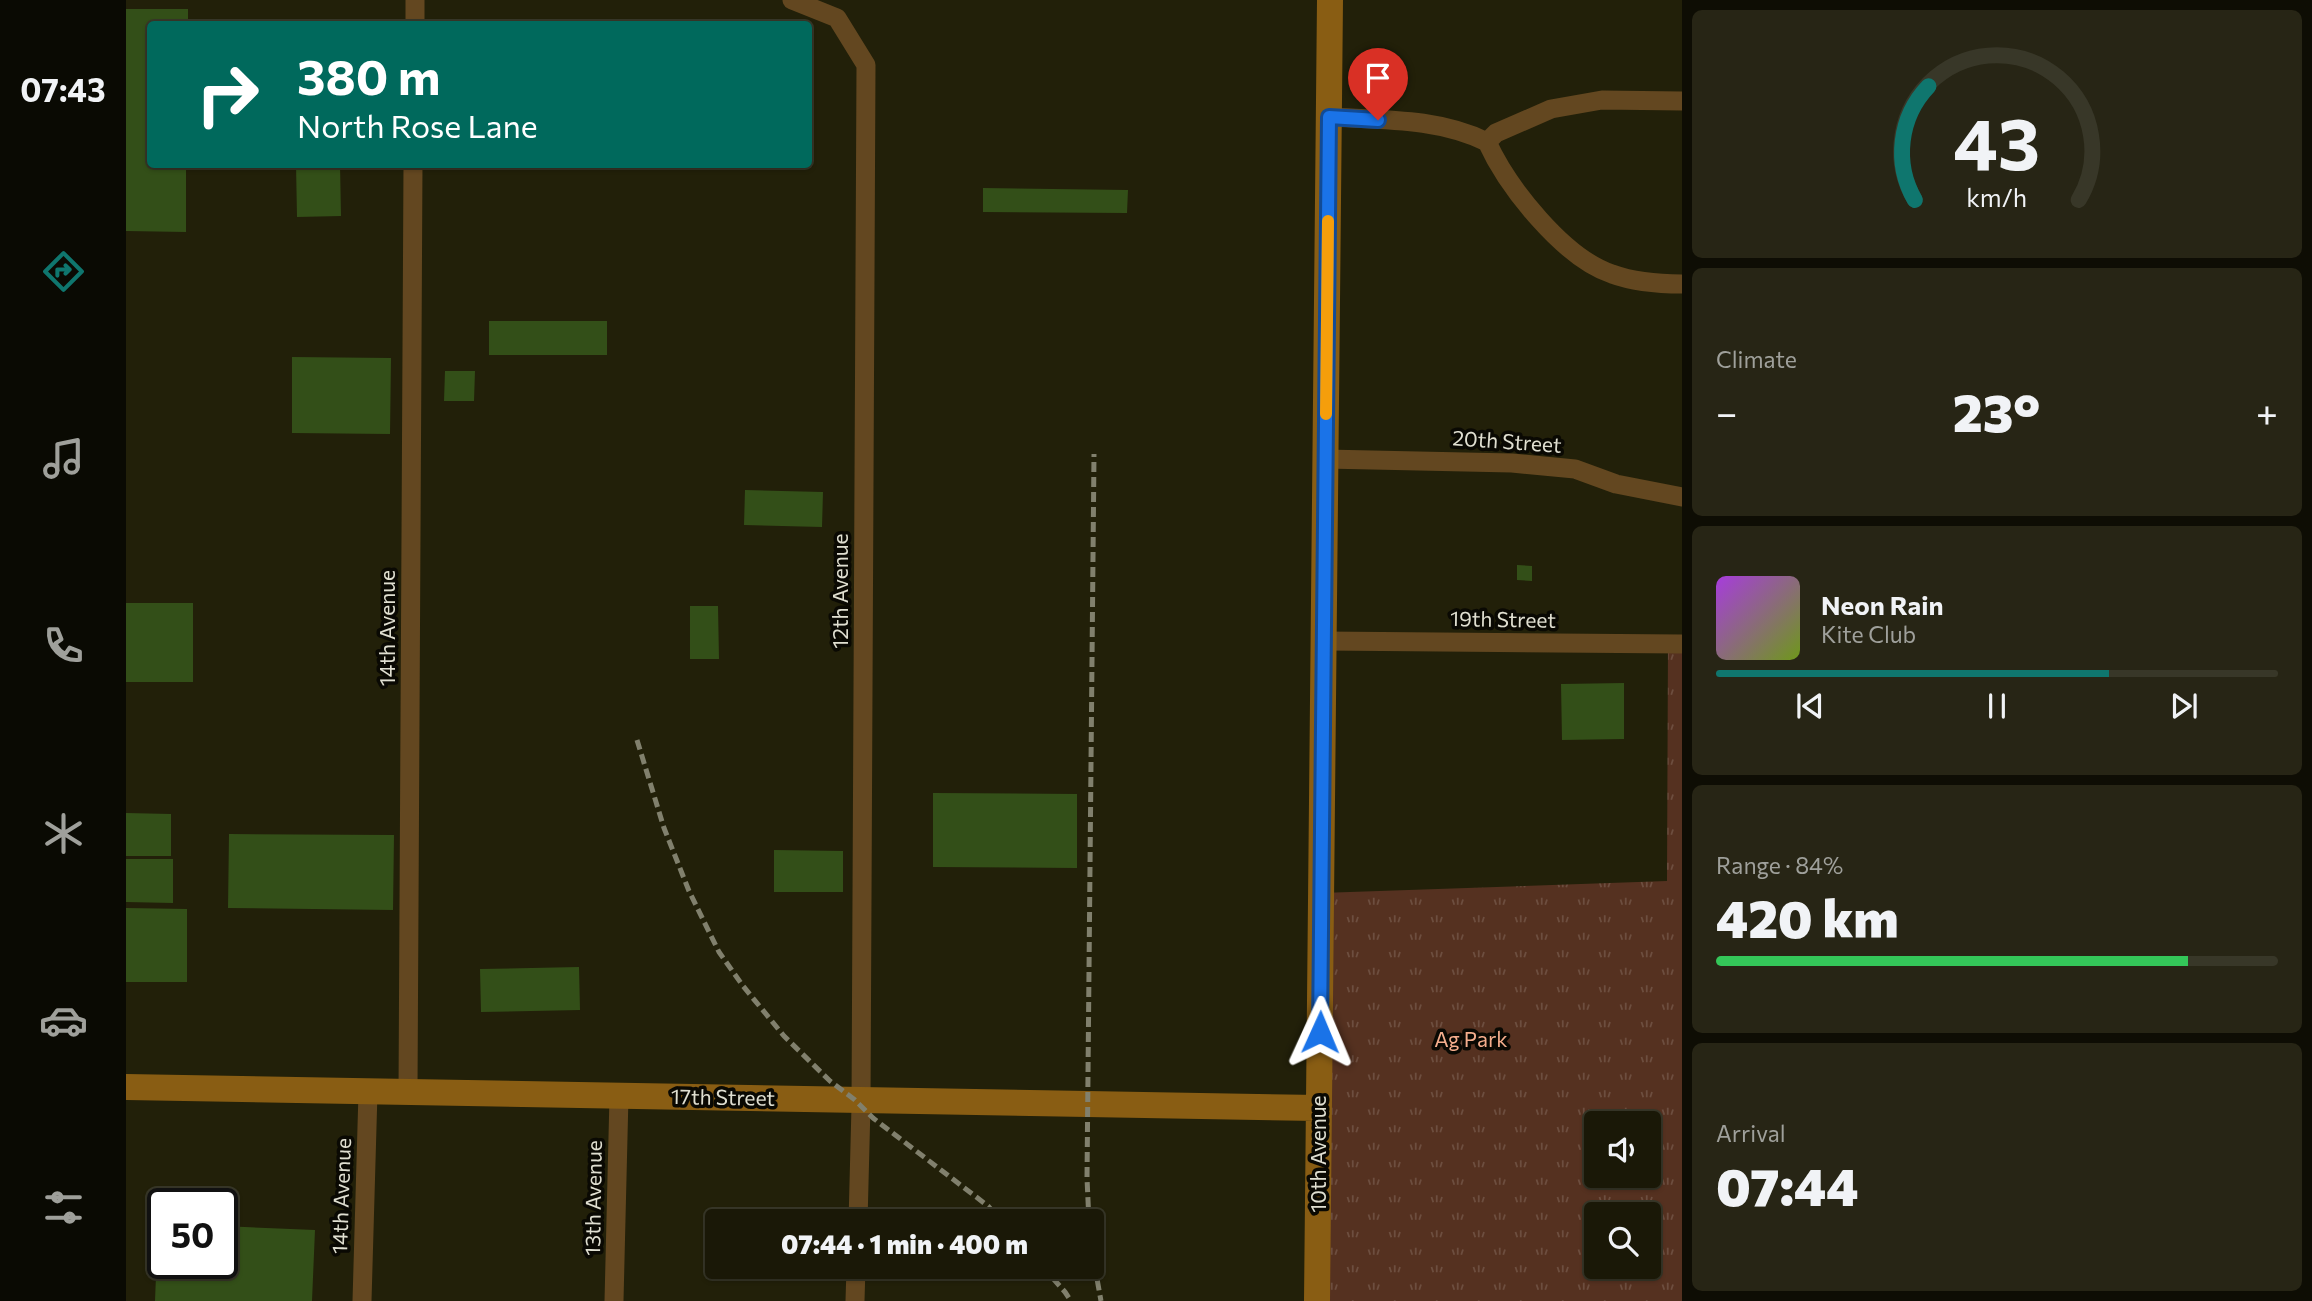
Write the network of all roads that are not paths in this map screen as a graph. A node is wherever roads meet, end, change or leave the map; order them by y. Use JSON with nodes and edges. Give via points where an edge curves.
{"nodes":[{"id":1,"x":415,"y":0,"type":"edge"},
{"id":2,"x":792,"y":0,"type":"edge"},
{"id":3,"x":1330,"y":0,"type":"edge"},
{"id":4,"x":415,"y":21,"type":"edge"},
{"id":5,"x":1682,"y":101,"type":"edge"},
{"id":6,"x":1329,"y":117,"type":"junction"},
{"id":7,"x":1487,"y":142,"type":"junction"},
{"id":8,"x":413,"y":168,"type":"edge"},
{"id":9,"x":1682,"y":284,"type":"edge"},
{"id":10,"x":1325,"y":459,"type":"junction"},
{"id":11,"x":1682,"y":498,"type":"edge"},
{"id":12,"x":1324,"y":641,"type":"junction"},
{"id":13,"x":1682,"y":644,"type":"edge"},
{"id":14,"x":126,"y":1087,"type":"edge"},
{"id":15,"x":368,"y":1092,"type":"junction"},
{"id":16,"x":408,"y":1093,"type":"junction"},
{"id":17,"x":619,"y":1096,"type":"junction"},
{"id":18,"x":861,"y":1100,"type":"junction"},
{"id":19,"x":1319,"y":1108,"type":"junction"},
{"id":20,"x":858,"y":1209,"type":"edge"},
{"id":21,"x":856,"y":1279,"type":"edge"},
{"id":22,"x":362,"y":1301,"type":"edge"},
{"id":23,"x":614,"y":1301,"type":"edge"},
{"id":24,"x":855,"y":1301,"type":"edge"},
{"id":25,"x":1317,"y":1301,"type":"edge"}],
"edges":[{"from":1,"to":4,"type":"street"},
{"from":2,"to":18,"type":"street","name":"12th Avenue","via":[[837,18],[866,65]]},
{"from":3,"to":6,"type":"main road","name":"10th Avenue"},
{"from":5,"to":7,"type":"street","via":[[1602,100],[1551,109],[1496,133]]},
{"from":6,"to":7,"type":"street","via":[[1427,123],[1466,131]]},
{"from":6,"to":10,"type":"main road","name":"10th Avenue"},
{"from":7,"to":9,"type":"street","via":[[1520,194],[1580,258],[1612,274],[1655,284]]},
{"from":8,"to":16,"type":"street","name":"14th Avenue"},
{"from":10,"to":11,"type":"street","name":"20th Street","via":[[1512,463],[1574,469],[1616,484]]},
{"from":10,"to":12,"type":"main road","name":"10th Avenue"},
{"from":12,"to":13,"type":"street","name":"19th Street"},
{"from":12,"to":19,"type":"main road","name":"10th Avenue"},
{"from":14,"to":15,"type":"main road","name":"17th Street"},
{"from":15,"to":16,"type":"main road","name":"17th Street"},
{"from":15,"to":22,"type":"street","name":"14th Avenue"},
{"from":16,"to":17,"type":"main road","name":"17th Street"},
{"from":17,"to":18,"type":"main road","name":"17th Street"},
{"from":17,"to":23,"type":"street","name":"13th Avenue"},
{"from":18,"to":19,"type":"main road","name":"17th Street"},
{"from":18,"to":20,"type":"street","name":"12th Avenue"},
{"from":19,"to":25,"type":"main road","name":"10th Avenue"},
{"from":21,"to":24,"type":"street"}]}
